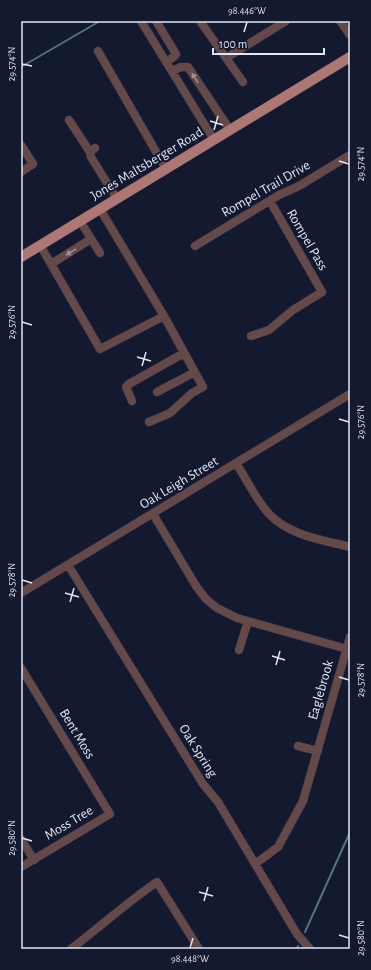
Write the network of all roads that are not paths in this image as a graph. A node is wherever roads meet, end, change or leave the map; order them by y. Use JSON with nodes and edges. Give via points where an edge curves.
{"nodes":[{"id":1,"x":141,"y":21,"type":"edge"},
{"id":2,"x":156,"y":21,"type":"edge"},
{"id":3,"x":200,"y":21,"type":"edge"},
{"id":4,"x":286,"y":21,"type":"edge"},
{"id":5,"x":340,"y":21,"type":"edge"},
{"id":6,"x":350,"y":35,"type":"edge"},
{"id":7,"x":98,"y":51,"type":"dead end"},
{"id":8,"x":350,"y":57,"type":"edge"},
{"id":9,"x":226,"y":58,"type":"junction"},
{"id":10,"x":166,"y":62,"type":"junction"},
{"id":11,"x":172,"y":72,"type":"junction"},
{"id":12,"x":243,"y":82,"type":"dead end"},
{"id":13,"x":69,"y":120,"type":"dead end"},
{"id":14,"x":230,"y":130,"type":"junction"},
{"id":15,"x":214,"y":140,"type":"junction"},
{"id":16,"x":21,"y":145,"type":"edge"},
{"id":17,"x":350,"y":155,"type":"edge"},
{"id":18,"x":166,"y":169,"type":"junction"},
{"id":19,"x":21,"y":172,"type":"edge"},
{"id":20,"x":117,"y":199,"type":"junction"},
{"id":21,"x":270,"y":201,"type":"junction"},
{"id":22,"x":100,"y":209,"type":"junction"},
{"id":23,"x":80,"y":221,"type":"junction"},
{"id":24,"x":91,"y":239,"type":"junction"},
{"id":25,"x":40,"y":245,"type":"junction"},
{"id":26,"x":195,"y":246,"type":"dead end"},
{"id":27,"x":100,"y":253,"type":"dead end"},
{"id":28,"x":21,"y":257,"type":"edge"},
{"id":29,"x":51,"y":264,"type":"junction"},
{"id":30,"x":164,"y":316,"type":"junction"},
{"id":31,"x":251,"y":336,"type":"dead end"},
{"id":32,"x":184,"y":353,"type":"junction"},
{"id":33,"x":195,"y":372,"type":"junction"},
{"id":34,"x":158,"y":392,"type":"dead end"},
{"id":35,"x":350,"y":394,"type":"edge"},
{"id":36,"x":132,"y":401,"type":"dead end"},
{"id":37,"x":149,"y":422,"type":"dead end"},
{"id":38,"x":236,"y":463,"type":"junction"},
{"id":39,"x":153,"y":514,"type":"junction"},
{"id":40,"x":350,"y":547,"type":"edge"},
{"id":41,"x":68,"y":565,"type":"junction"},
{"id":42,"x":21,"y":594,"type":"edge"},
{"id":43,"x":248,"y":621,"type":"junction"},
{"id":44,"x":350,"y":637,"type":"edge"},
{"id":45,"x":347,"y":649,"type":"junction"},
{"id":46,"x":239,"y":650,"type":"dead end"},
{"id":47,"x":21,"y":668,"type":"edge"},
{"id":48,"x":298,"y":746,"type":"dead end"},
{"id":49,"x":318,"y":751,"type":"junction"},
{"id":50,"x":110,"y":814,"type":"joint"},
{"id":51,"x":21,"y":839,"type":"edge"},
{"id":52,"x":34,"y":860,"type":"junction"},
{"id":53,"x":255,"y":864,"type":"junction"},
{"id":54,"x":21,"y":868,"type":"edge"},
{"id":55,"x":71,"y":949,"type":"edge"},
{"id":56,"x":200,"y":949,"type":"edge"},
{"id":57,"x":310,"y":949,"type":"edge"}],
"edges":[{"from":1,"to":10,"type":"street"},
{"from":2,"to":10,"type":"street","via":[[176,54]]},
{"from":3,"to":9,"type":"street"},
{"from":4,"to":9,"type":"street"},
{"from":5,"to":6,"type":"street"},
{"from":7,"to":18,"type":"street"},
{"from":8,"to":14,"type":"main road","name":"Jones Maltsberger Road"},
{"from":9,"to":12,"type":"street"},
{"from":10,"to":11,"type":"street"},
{"from":14,"to":11,"type":"street","one_way":true,"via":[[188,67],[181,67]]},
{"from":11,"to":15,"type":"street"},
{"from":13,"to":20,"type":"street","via":[[92,150],[103,178]]},
{"from":14,"to":15,"type":"main road","name":"Jones Maltsberger Road"},
{"from":15,"to":18,"type":"main road","name":"Jones Maltsberger Road"},
{"from":16,"to":19,"type":"street","via":[[33,164]]},
{"from":17,"to":21,"type":"street","name":"Rompel Trail Drive"},
{"from":18,"to":20,"type":"main road","name":"Jones Maltsberger Road"},
{"from":20,"to":22,"type":"main road","name":"Jones Maltsberger Road"},
{"from":21,"to":26,"type":"street","name":"Rompel Trail Drive"},
{"from":21,"to":31,"type":"street","name":"Rompel Pass","via":[[322,292],[293,310],[269,330]]},
{"from":22,"to":23,"type":"main road","name":"Jones Maltsberger Road"},
{"from":22,"to":30,"type":"street"},
{"from":23,"to":24,"type":"street"},
{"from":23,"to":25,"type":"main road","name":"Jones Maltsberger Road"},
{"from":24,"to":27,"type":"street"},
{"from":24,"to":29,"type":"street","one_way":true},
{"from":25,"to":28,"type":"main road","name":"Jones Maltsberger Road"},
{"from":25,"to":29,"type":"street"},
{"from":29,"to":30,"type":"street","via":[[100,349]]},
{"from":30,"to":32,"type":"street"},
{"from":32,"to":33,"type":"street"},
{"from":32,"to":36,"type":"street","via":[[129,384],[126,387]]},
{"from":33,"to":34,"type":"street"},
{"from":33,"to":37,"type":"street","via":[[203,387],[170,412]]},
{"from":35,"to":38,"type":"street","name":"Oak Leigh Street"},
{"from":38,"to":39,"type":"street","name":"Oak Leigh Street"},
{"from":38,"to":40,"type":"street","via":[[269,514],[281,524],[301,534]]},
{"from":39,"to":41,"type":"street","name":"Oak Leigh Street"},
{"from":39,"to":43,"type":"street","via":[[206,599],[223,612]]},
{"from":41,"to":42,"type":"street","name":"Oak Leigh Street"},
{"from":41,"to":53,"type":"street","name":"Oak Spring"},
{"from":43,"to":45,"type":"street"},
{"from":43,"to":46,"type":"street"},
{"from":44,"to":45,"type":"street","name":"Eaglebrook"},
{"from":45,"to":49,"type":"street","name":"Eaglebrook"},
{"from":47,"to":50,"type":"street","name":"Bent Moss"},
{"from":48,"to":49,"type":"street"},
{"from":49,"to":53,"type":"street","name":"Eaglebrook","via":[[303,801],[284,839],[270,854]]},
{"from":50,"to":52,"type":"street","name":"Moss Tree"},
{"from":51,"to":52,"type":"street"},
{"from":52,"to":54,"type":"street","name":"Moss Tree"},
{"from":53,"to":57,"type":"street","name":"Oak Spring"},
{"from":55,"to":56,"type":"street","via":[[105,923],[126,902],[157,882]]}]}
